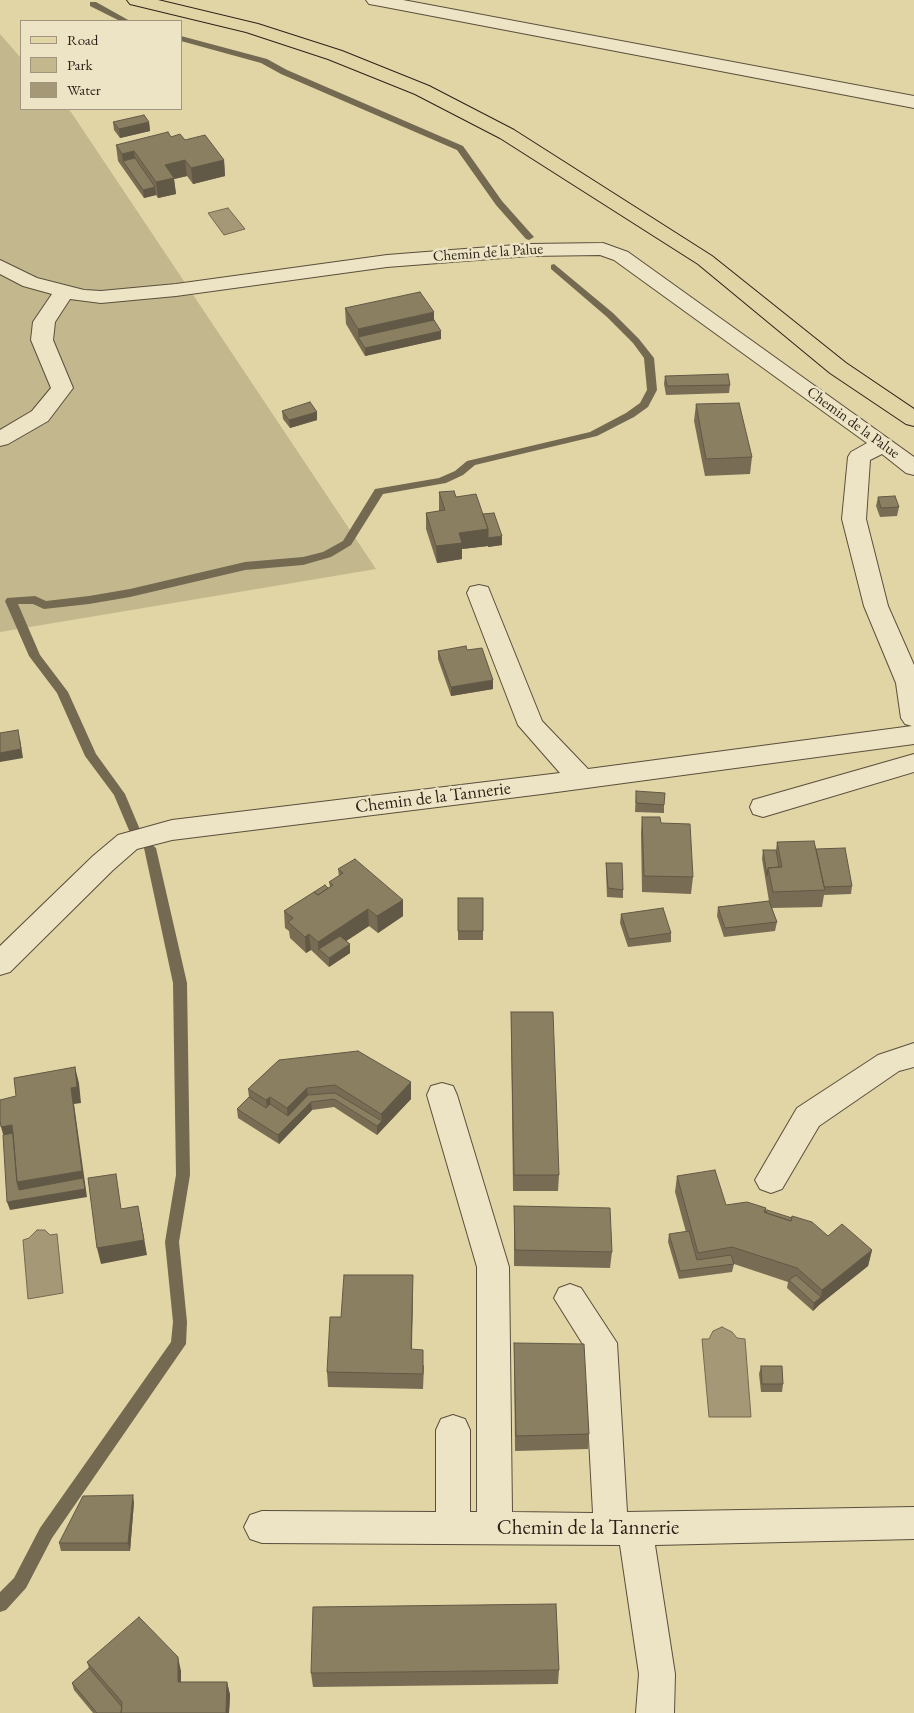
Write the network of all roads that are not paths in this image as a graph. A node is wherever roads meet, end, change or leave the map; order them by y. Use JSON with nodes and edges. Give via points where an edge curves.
{"nodes":[{"id":1,"x":136,"y":0,"type":"edge"},
{"id":2,"x":375,"y":0,"type":"edge"},
{"id":3,"x":914,"y":102,"type":"edge"},
{"id":4,"x":0,"y":266,"type":"edge"},
{"id":5,"x":64,"y":291,"type":"junction"},
{"id":6,"x":914,"y":419,"type":"edge"},
{"id":7,"x":0,"y":439,"type":"edge"},
{"id":8,"x":883,"y":444,"type":"junction"},
{"id":9,"x":914,"y":468,"type":"edge"},
{"id":10,"x":479,"y":593,"type":"dead end"},
{"id":11,"x":914,"y":718,"type":"edge"},
{"id":12,"x":914,"y":735,"type":"edge"},
{"id":13,"x":914,"y":763,"type":"edge"},
{"id":14,"x":581,"y":779,"type":"junction"},
{"id":15,"x":763,"y":807,"type":"dead end"},
{"id":16,"x":0,"y":964,"type":"edge"},
{"id":17,"x":914,"y":1055,"type":"edge"},
{"id":18,"x":442,"y":1095,"type":"dead end"},
{"id":19,"x":771,"y":1180,"type":"dead end"},
{"id":20,"x":570,"y":1298,"type":"dead end"},
{"id":21,"x":453,"y":1430,"type":"dead end"},
{"id":22,"x":914,"y":1523,"type":"edge"},
{"id":23,"x":262,"y":1528,"type":"dead end"},
{"id":24,"x":453,"y":1528,"type":"junction"},
{"id":25,"x":495,"y":1528,"type":"junction"},
{"id":26,"x":623,"y":1528,"type":"junction"},
{"id":27,"x":655,"y":1713,"type":"edge"}],
"edges":[{"from":1,"to":6,"type":"main road","via":[[252,28],[327,52],[422,90],[507,134],[705,260],[838,368]]},
{"from":2,"to":3,"type":"street"},
{"from":4,"to":5,"type":"street","name":"Chemin de la Palue","via":[[30,282]]},
{"from":5,"to":7,"type":"street","via":[[44,322],[42,340],[62,388],[40,416]]},
{"from":5,"to":8,"type":"street","name":"Chemin de la Palue","via":[[84,296],[119,296],[397,260],[529,250],[603,249],[621,256]]},
{"from":8,"to":9,"type":"street","name":"Chemin de la Palue"},
{"from":8,"to":11,"type":"street","via":[[859,457],[854,519],[876,606],[909,684]]},
{"from":10,"to":14,"type":"street","via":[[531,725]]},
{"from":12,"to":14,"type":"street","name":"Chemin de la Tannerie"},
{"from":13,"to":15,"type":"street"},
{"from":14,"to":16,"type":"street","name":"Chemin de la Tannerie","via":[[172,830],[128,842]]},
{"from":17,"to":19,"type":"street","via":[[890,1063],[808,1117]]},
{"from":18,"to":25,"type":"street","via":[[493,1267]]},
{"from":20,"to":26,"type":"street","via":[[600,1343]]},
{"from":21,"to":24,"type":"street"},
{"from":22,"to":26,"type":"street","name":"Chemin de la Tannerie"},
{"from":23,"to":24,"type":"street","name":"Chemin de la Tannerie"},
{"from":24,"to":25,"type":"street","name":"Chemin de la Tannerie"},
{"from":25,"to":26,"type":"street","name":"Chemin de la Tannerie"},
{"from":26,"to":27,"type":"street","via":[[658,1674]]}]}
